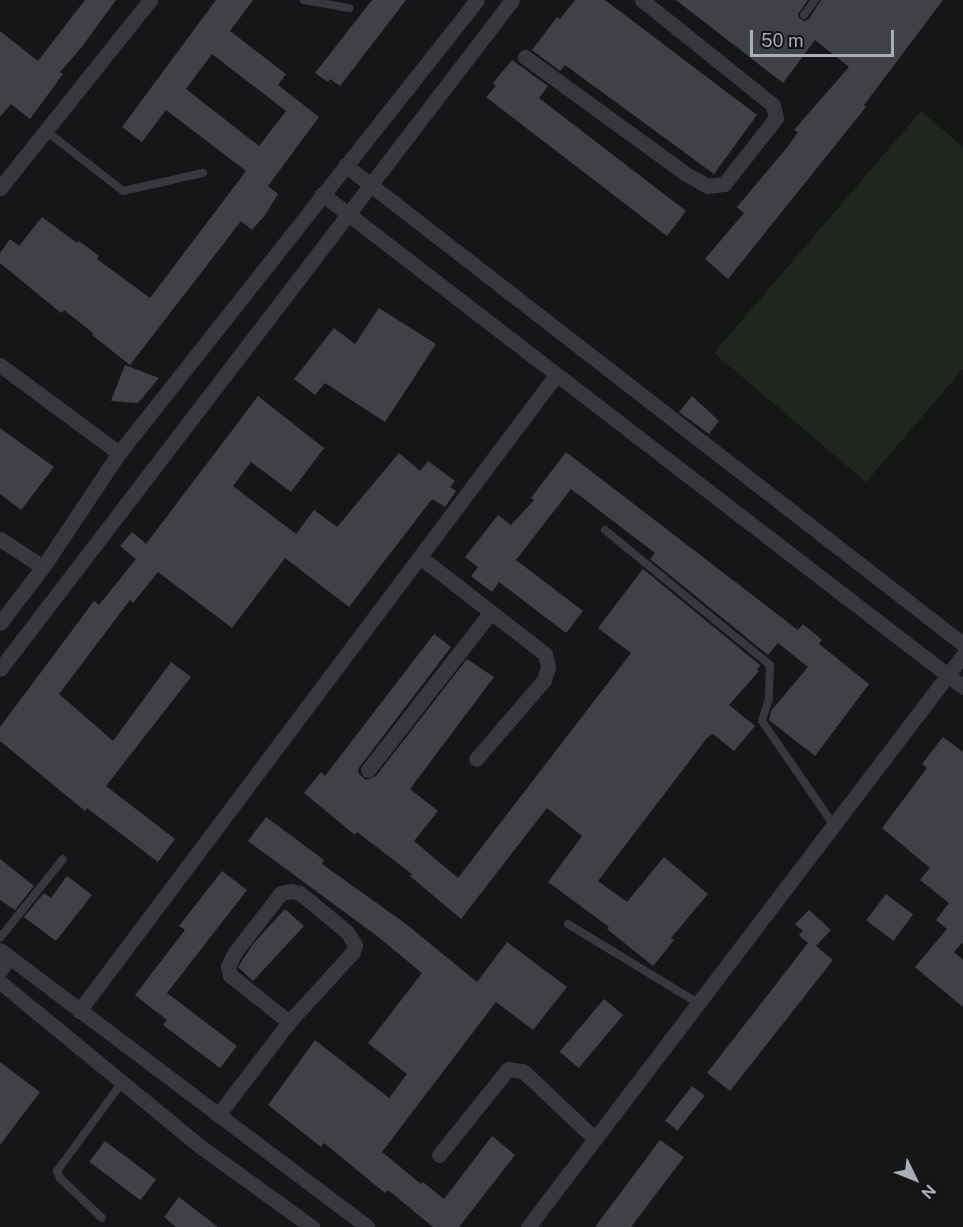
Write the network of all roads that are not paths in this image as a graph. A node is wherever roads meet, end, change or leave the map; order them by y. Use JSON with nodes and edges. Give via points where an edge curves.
{"nodes":[{"id":1,"x":150,"y":0,"type":"edge"},
{"id":2,"x":304,"y":0,"type":"edge"},
{"id":3,"x":477,"y":0,"type":"edge"},
{"id":4,"x":513,"y":0,"type":"edge"},
{"id":5,"x":642,"y":0,"type":"edge"},
{"id":6,"x":815,"y":0,"type":"edge"},
{"id":7,"x":349,"y":8,"type":"dead end"},
{"id":8,"x":804,"y":15,"type":"dead end"},
{"id":9,"x":525,"y":57,"type":"dead end"},
{"id":10,"x":45,"y":130,"type":"junction"},
{"id":11,"x":345,"y":165,"type":"junction"},
{"id":12,"x":203,"y":173,"type":"dead end"},
{"id":13,"x":372,"y":187,"type":"junction"},
{"id":14,"x":0,"y":188,"type":"edge"},
{"id":15,"x":322,"y":194,"type":"junction"},
{"id":16,"x":351,"y":215,"type":"junction"},
{"id":17,"x":0,"y":365,"type":"edge"},
{"id":18,"x":556,"y":375,"type":"junction"},
{"id":19,"x":119,"y":453,"type":"junction"},
{"id":20,"x":605,"y":530,"type":"dead end"},
{"id":21,"x":0,"y":540,"type":"edge"},
{"id":22,"x":420,"y":557,"type":"junction"},
{"id":23,"x":43,"y":567,"type":"junction"},
{"id":24,"x":491,"y":612,"type":"junction"},
{"id":25,"x":0,"y":623,"type":"edge"},
{"id":26,"x":963,"y":644,"type":"edge"},
{"id":27,"x":963,"y":655,"type":"edge"},
{"id":28,"x":0,"y":669,"type":"edge"},
{"id":29,"x":946,"y":674,"type":"junction"},
{"id":30,"x":963,"y":687,"type":"edge"},
{"id":31,"x":476,"y":759,"type":"dead end"},
{"id":32,"x":368,"y":770,"type":"dead end"},
{"id":33,"x":833,"y":824,"type":"junction"},
{"id":34,"x":63,"y":859,"type":"dead end"},
{"id":35,"x":568,"y":924,"type":"dead end"},
{"id":36,"x":0,"y":938,"type":"edge"},
{"id":37,"x":5,"y":954,"type":"edge"},
{"id":38,"x":0,"y":971,"type":"edge"},
{"id":39,"x":0,"y":982,"type":"edge"},
{"id":40,"x":698,"y":1003,"type":"junction"},
{"id":41,"x":79,"y":1011,"type":"junction"},
{"id":42,"x":289,"y":1022,"type":"junction"},
{"id":43,"x":123,"y":1081,"type":"junction"},
{"id":44,"x":218,"y":1115,"type":"junction"},
{"id":45,"x":594,"y":1138,"type":"junction"},
{"id":46,"x":439,"y":1155,"type":"dead end"},
{"id":47,"x":102,"y":1218,"type":"dead end"},
{"id":48,"x":312,"y":1227,"type":"edge"},
{"id":49,"x":367,"y":1227,"type":"edge"},
{"id":50,"x":528,"y":1227,"type":"edge"}],
"edges":[{"from":1,"to":10,"type":"street"},
{"from":2,"to":7,"type":"lane"},
{"from":3,"to":11,"type":"street"},
{"from":4,"to":13,"type":"street"},
{"from":5,"to":9,"type":"street","via":[[773,105],[776,118],[724,184],[708,186],[687,174]]},
{"from":6,"to":8,"type":"lane"},
{"from":10,"to":12,"type":"lane","via":[[123,191]]},
{"from":10,"to":14,"type":"street"},
{"from":11,"to":13,"type":"street"},
{"from":11,"to":15,"type":"street"},
{"from":13,"to":16,"type":"street"},
{"from":13,"to":26,"type":"street"},
{"from":15,"to":16,"type":"street"},
{"from":15,"to":19,"type":"street"},
{"from":16,"to":18,"type":"street"},
{"from":16,"to":28,"type":"street"},
{"from":17,"to":19,"type":"street"},
{"from":18,"to":22,"type":"street"},
{"from":18,"to":29,"type":"street"},
{"from":19,"to":23,"type":"street"},
{"from":20,"to":33,"type":"lane","via":[[770,665],[769,699],[762,721]]},
{"from":21,"to":23,"type":"street"},
{"from":22,"to":24,"type":"street"},
{"from":22,"to":41,"type":"street"},
{"from":23,"to":25,"type":"street"},
{"from":24,"to":31,"type":"street","via":[[545,654],[548,667],[544,680]]},
{"from":24,"to":32,"type":"street"},
{"from":27,"to":29,"type":"street"},
{"from":29,"to":30,"type":"street"},
{"from":29,"to":33,"type":"street"},
{"from":33,"to":40,"type":"street"},
{"from":34,"to":36,"type":"lane"},
{"from":35,"to":40,"type":"lane"},
{"from":37,"to":38,"type":"street"},
{"from":37,"to":41,"type":"street"},
{"from":39,"to":43,"type":"street"},
{"from":40,"to":45,"type":"street"},
{"from":41,"to":44,"type":"street"},
{"from":42,"to":42,"type":"street","via":[[356,945],[347,932],[300,893],[291,891],[281,893],[228,966],[231,975]]},
{"from":42,"to":44,"type":"street"},
{"from":43,"to":47,"type":"lane","via":[[57,1171]]},
{"from":43,"to":48,"type":"street","via":[[201,1147]]},
{"from":44,"to":49,"type":"street"},
{"from":45,"to":46,"type":"street","via":[[523,1071],[508,1069]]},
{"from":45,"to":50,"type":"street"}]}
